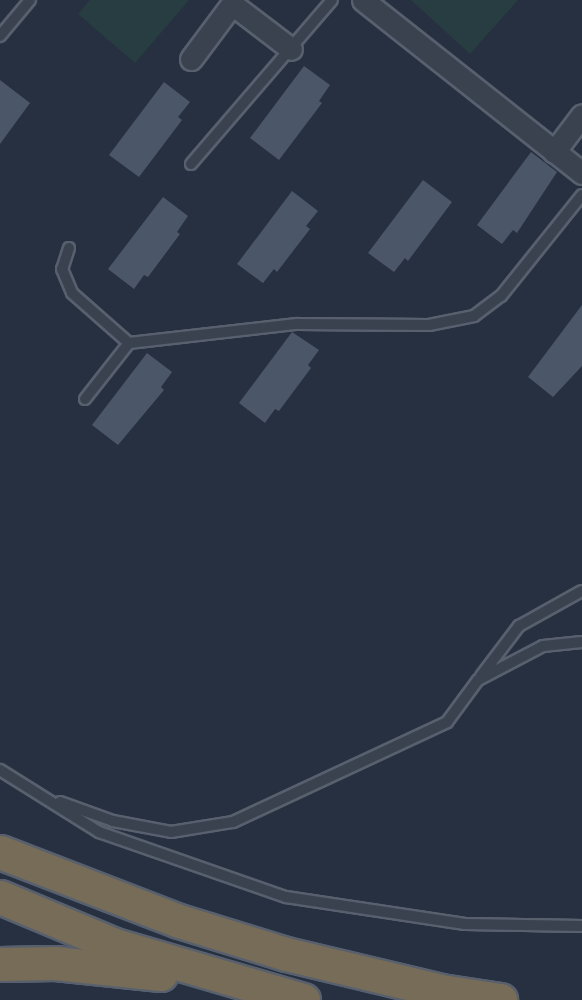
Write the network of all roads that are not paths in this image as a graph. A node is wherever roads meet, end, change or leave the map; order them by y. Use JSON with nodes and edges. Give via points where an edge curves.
{"nodes":[{"id":1,"x":30,"y":0,"type":"edge"},
{"id":2,"x":332,"y":0,"type":"edge"},
{"id":3,"x":363,"y":0,"type":"edge"},
{"id":4,"x":0,"y":36,"type":"edge"},
{"id":5,"x":291,"y":49,"type":"junction"},
{"id":6,"x":190,"y":59,"type":"dead end"},
{"id":7,"x":582,"y":115,"type":"edge"},
{"id":8,"x":554,"y":152,"type":"junction"},
{"id":9,"x":191,"y":164,"type":"dead end"},
{"id":10,"x":582,"y":173,"type":"edge"},
{"id":11,"x":582,"y":195,"type":"edge"},
{"id":12,"x":69,"y":248,"type":"dead end"},
{"id":13,"x":129,"y":343,"type":"junction"},
{"id":14,"x":85,"y":399,"type":"dead end"},
{"id":15,"x":582,"y":591,"type":"edge"},
{"id":16,"x":582,"y":642,"type":"edge"},
{"id":17,"x":478,"y":680,"type":"junction"},
{"id":18,"x":0,"y":770,"type":"edge"},
{"id":19,"x":40,"y":795,"type":"junction"},
{"id":20,"x":0,"y":852,"type":"edge"},
{"id":21,"x":0,"y":897,"type":"edge"},
{"id":22,"x":582,"y":926,"type":"edge"},
{"id":23,"x":0,"y":964,"type":"edge"},
{"id":24,"x":237,"y":982,"type":"junction"},
{"id":25,"x":303,"y":1000,"type":"edge"},
{"id":26,"x":500,"y":1000,"type":"edge"}],
"edges":[{"from":1,"to":4,"type":"lane"},
{"from":2,"to":5,"type":"lane"},
{"from":3,"to":8,"type":"street"},
{"from":5,"to":6,"type":"street","via":[[232,4]]},
{"from":5,"to":9,"type":"lane"},
{"from":7,"to":8,"type":"street"},
{"from":8,"to":10,"type":"street"},
{"from":11,"to":13,"type":"lane","via":[[501,296],[474,316],[429,325],[297,324]]},
{"from":12,"to":13,"type":"lane","via":[[62,269],[72,293]]},
{"from":13,"to":14,"type":"lane"},
{"from":15,"to":17,"type":"lane","via":[[519,626]]},
{"from":16,"to":17,"type":"lane","via":[[543,646]]},
{"from":17,"to":19,"type":"lane","via":[[447,722],[233,822],[171,832],[113,821]]},
{"from":18,"to":19,"type":"lane"},
{"from":19,"to":22,"type":"lane","via":[[99,832],[286,897],[465,924]]},
{"from":20,"to":26,"type":"highway","via":[[179,921],[286,954]]},
{"from":21,"to":24,"type":"highway","via":[[116,945]]},
{"from":23,"to":24,"type":"highway","via":[[55,963]]},
{"from":24,"to":25,"type":"highway"}]}
